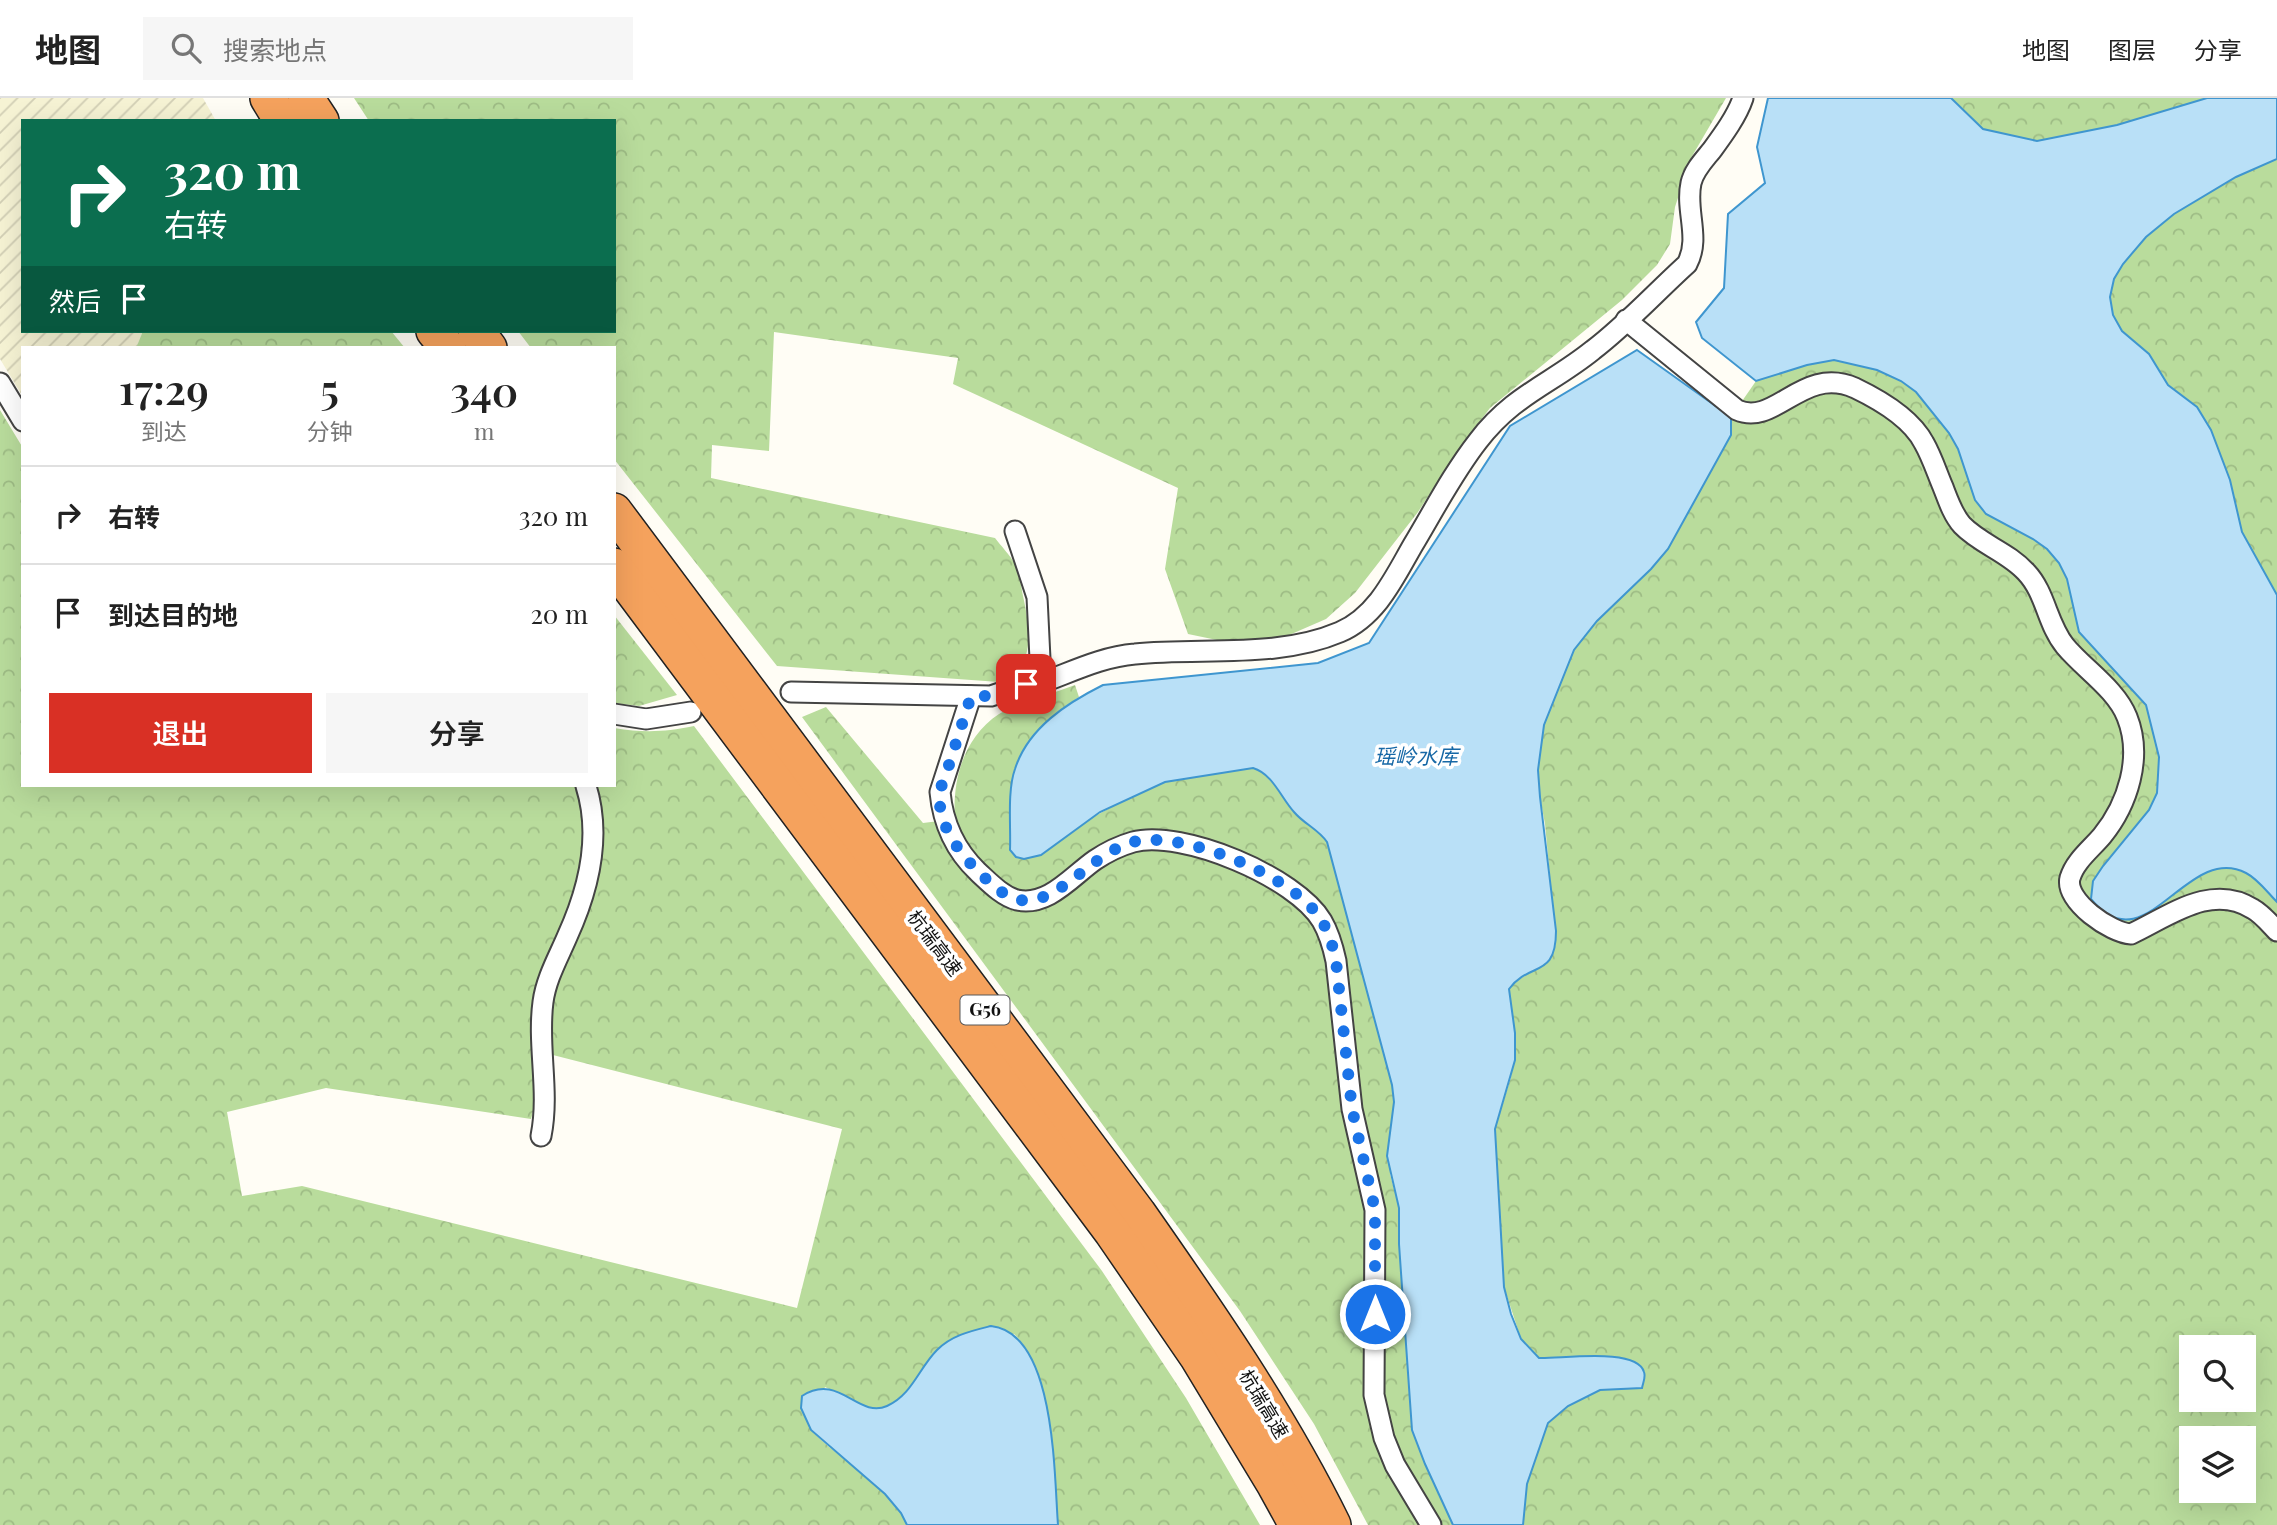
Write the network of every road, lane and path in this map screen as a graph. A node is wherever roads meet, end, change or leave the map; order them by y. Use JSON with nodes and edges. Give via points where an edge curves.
{"nodes":[{"id":1,"x":268,"y":98,"type":"edge"},
{"id":2,"x":306,"y":98,"type":"edge"},
{"id":3,"x":1743,"y":98,"type":"edge"},
{"id":4,"x":281,"y":119,"type":"edge"},
{"id":5,"x":320,"y":119,"type":"edge"},
{"id":6,"x":1626,"y":320,"type":"junction"},
{"id":7,"x":0,"y":383,"type":"edge"},
{"id":8,"x":21,"y":418,"type":"edge"},
{"id":9,"x":616,"y":514,"type":"edge"},
{"id":10,"x":1015,"y":531,"type":"dead end"},
{"id":11,"x":616,"y":569,"type":"edge"},
{"id":12,"x":1026,"y":684,"type":"junction"},
{"id":13,"x":791,"y":692,"type":"dead end"},
{"id":14,"x":971,"y":696,"type":"junction"},
{"id":15,"x":691,"y":712,"type":"dead end"},
{"id":16,"x":616,"y":714,"type":"edge"},
{"id":17,"x":586,"y":787,"type":"edge"},
{"id":18,"x":2277,"y":931,"type":"edge"},
{"id":19,"x":541,"y":1136,"type":"dead end"},
{"id":20,"x":1297,"y":1525,"type":"edge"},
{"id":21,"x":1333,"y":1525,"type":"edge"},
{"id":22,"x":1431,"y":1525,"type":"edge"}],
"edges":[{"from":1,"to":4,"type":"highway"},
{"from":2,"to":5,"type":"highway"},
{"from":3,"to":6,"type":"street","via":[[1693,176],[1690,212],[1695,239],[1691,256]]},
{"from":6,"to":12,"type":"street","via":[[1596,349],[1521,398],[1494,422],[1456,472],[1382,598],[1355,624],[1323,638],[1279,646],[1120,656],[1035,685]]},
{"from":6,"to":18,"type":"street","via":[[1745,413],[1762,412],[1801,389],[1826,383],[1853,387],[1906,421],[1924,442],[1960,522],[2028,573],[2064,645],[2119,702],[2127,717],[2134,744],[2131,779],[2113,821],[2078,862],[2069,880],[2079,904],[2114,930],[2131,934],[2178,909],[2230,900],[2255,909]]},
{"from":7,"to":8,"type":"street"},
{"from":9,"to":21,"type":"highway","name":"杭瑞高速","number":"G56","via":[[1138,1213],[1265,1403]]},
{"from":10,"to":12,"type":"street","via":[[1037,597],[1040,659]]},
{"from":11,"to":20,"type":"highway","name":"杭瑞高速","number":"G56","via":[[1112,1232],[1210,1377]]},
{"from":12,"to":14,"type":"street","via":[[991,696]]},
{"from":13,"to":14,"type":"street"},
{"from":14,"to":22,"type":"street","via":[[940,792],[942,806],[957,847],[1003,894],[1017,900],[1046,896],[1113,849],[1156,840],[1199,846],[1265,872],[1321,919],[1336,961],[1352,1109],[1375,1210],[1374,1395],[1395,1465]]},
{"from":15,"to":16,"type":"street","via":[[646,719]]},
{"from":17,"to":19,"type":"street","via":[[593,827],[588,880],[546,985],[542,1010],[545,1115]]}]}
